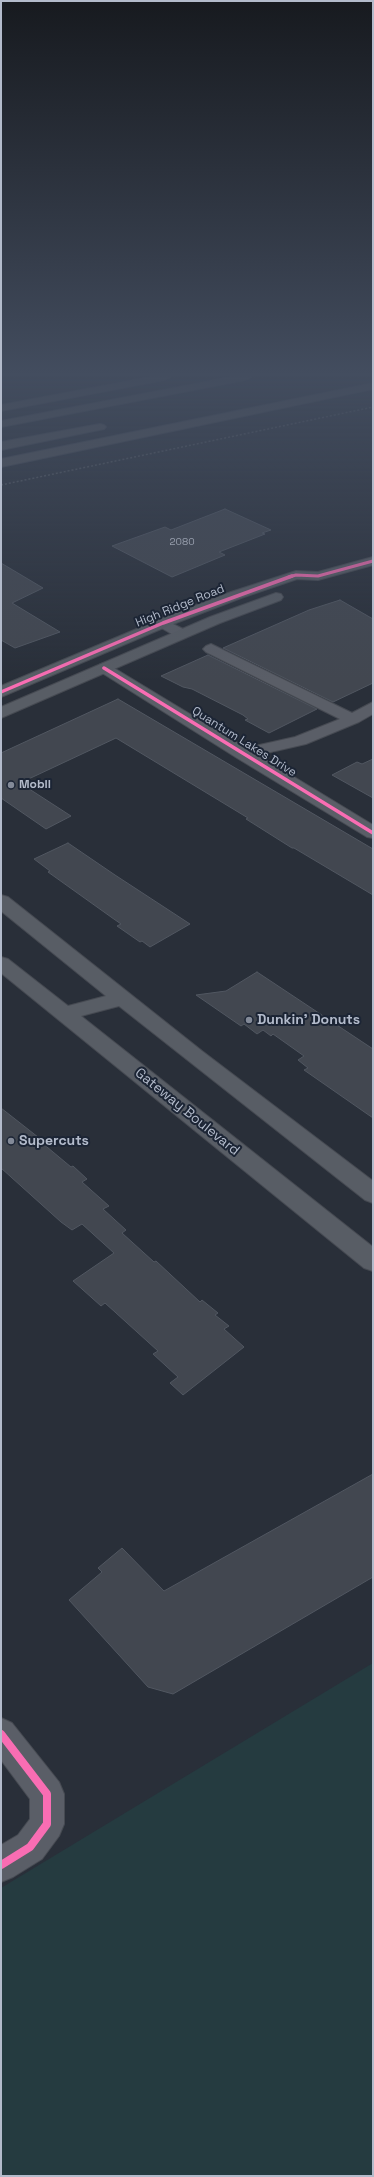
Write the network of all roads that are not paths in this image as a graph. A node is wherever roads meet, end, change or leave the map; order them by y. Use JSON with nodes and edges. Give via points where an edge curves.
{"nodes":[{"id":1,"x":373,"y":561,"type":"edge"},
{"id":2,"x":318,"y":576,"type":"junction"},
{"id":3,"x":302,"y":589,"type":"dead end"},
{"id":4,"x":288,"y":594,"type":"dead end"},
{"id":5,"x":163,"y":623,"type":"junction"},
{"id":6,"x":182,"y":634,"type":"junction"},
{"id":7,"x":211,"y":649,"type":"dead end"},
{"id":8,"x":104,"y":668,"type":"junction"},
{"id":9,"x":1,"y":692,"type":"edge"},
{"id":10,"x":373,"y":707,"type":"edge"},
{"id":11,"x":1,"y":713,"type":"edge"},
{"id":12,"x":353,"y":719,"type":"junction"},
{"id":13,"x":243,"y":754,"type":"junction"},
{"id":14,"x":369,"y":825,"type":"edge"},
{"id":15,"x":1,"y":901,"type":"edge"},
{"id":16,"x":1,"y":963,"type":"edge"},
{"id":17,"x":122,"y":999,"type":"junction"},
{"id":18,"x":66,"y":1013,"type":"junction"},
{"id":19,"x":373,"y":1194,"type":"edge"},
{"id":20,"x":373,"y":1261,"type":"edge"},
{"id":21,"x":1,"y":1734,"type":"edge"},
{"id":22,"x":1,"y":1865,"type":"edge"}],
"edges":[{"from":1,"to":2,"type":"street","name":"High Ridge Road"},
{"from":2,"to":3,"type":"street","name":"High Ridge Road","via":[[310,586]]},
{"from":2,"to":5,"type":"street","name":"High Ridge Road","via":[[296,575]]},
{"from":4,"to":6,"type":"street","name":"High Ridge Road"},
{"from":5,"to":6,"type":"street"},
{"from":5,"to":9,"type":"street","name":"High Ridge Road"},
{"from":6,"to":8,"type":"street","name":"High Ridge Road"},
{"from":7,"to":12,"type":"street"},
{"from":8,"to":11,"type":"street","name":"High Ridge Road"},
{"from":8,"to":13,"type":"street","name":"Quantum Lakes Drive"},
{"from":10,"to":12,"type":"street","name":"Quantum Lakes Drive"},
{"from":12,"to":13,"type":"street","name":"Quantum Lakes Drive","via":[[300,741]]},
{"from":13,"to":14,"type":"street","name":"Quantum Lakes Drive"},
{"from":15,"to":17,"type":"street"},
{"from":16,"to":18,"type":"street","name":"Gateway Boulevard"},
{"from":17,"to":18,"type":"street"},
{"from":17,"to":19,"type":"street"},
{"from":18,"to":20,"type":"street","name":"Gateway Boulevard"},
{"from":21,"to":22,"type":"street","via":[[47,1794],[47,1824],[30,1847]]}]}
